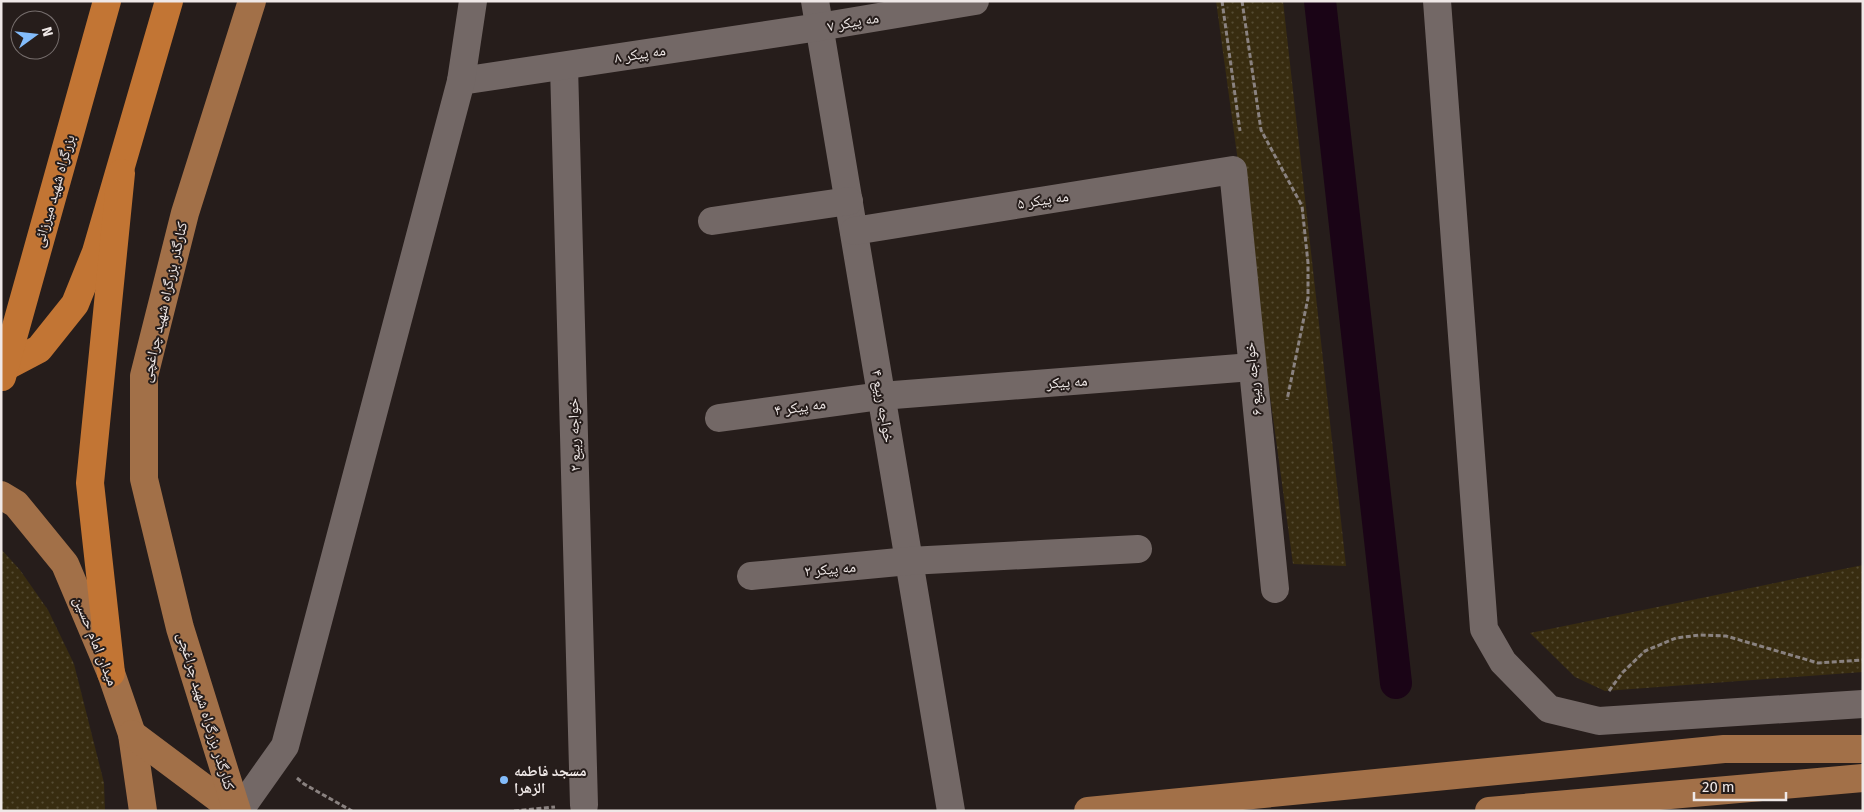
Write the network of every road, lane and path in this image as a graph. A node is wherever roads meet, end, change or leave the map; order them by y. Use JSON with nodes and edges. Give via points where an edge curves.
{"nodes":[{"id":1,"x":107,"y":1,"type":"edge"},
{"id":2,"x":170,"y":1,"type":"edge"},
{"id":3,"x":186,"y":1,"type":"edge"},
{"id":4,"x":252,"y":1,"type":"edge"},
{"id":5,"x":473,"y":1,"type":"edge"},
{"id":6,"x":975,"y":1,"type":"edge"},
{"id":7,"x":1222,"y":1,"type":"edge"},
{"id":8,"x":1242,"y":1,"type":"edge"},
{"id":9,"x":1438,"y":1,"type":"edge"},
{"id":10,"x":817,"y":14,"type":"edge"},
{"id":11,"x":564,"y":66,"type":"junction"},
{"id":12,"x":461,"y":81,"type":"junction"},
{"id":13,"x":140,"y":100,"type":"junction"},
{"id":14,"x":1240,"y":132,"type":"dead end"},
{"id":15,"x":1233,"y":170,"type":"joint"},
{"id":16,"x":121,"y":173,"type":"junction"},
{"id":17,"x":849,"y":200,"type":"junction"},
{"id":18,"x":712,"y":221,"type":"dead end"},
{"id":19,"x":854,"y":231,"type":"junction"},
{"id":20,"x":1252,"y":367,"type":"junction"},
{"id":21,"x":1,"y":369,"type":"edge"},
{"id":22,"x":1,"y":380,"type":"edge"},
{"id":23,"x":882,"y":396,"type":"junction"},
{"id":24,"x":1286,"y":406,"type":"dead end"},
{"id":25,"x":718,"y":418,"type":"dead end"},
{"id":26,"x":1,"y":495,"type":"edge"},
{"id":27,"x":1138,"y":549,"type":"dead end"},
{"id":28,"x":909,"y":561,"type":"junction"},
{"id":29,"x":751,"y":576,"type":"dead end"},
{"id":30,"x":1275,"y":589,"type":"dead end"},
{"id":31,"x":1863,"y":660,"type":"edge"},
{"id":32,"x":111,"y":673,"type":"junction"},
{"id":33,"x":1863,"y":704,"type":"edge"},
{"id":34,"x":1600,"y":720,"type":"junction"},
{"id":35,"x":132,"y":734,"type":"junction"},
{"id":36,"x":1863,"y":749,"type":"edge"},
{"id":37,"x":276,"y":757,"type":"junction"},
{"id":38,"x":1863,"y":778,"type":"edge"},
{"id":39,"x":584,"y":805,"type":"joint"},
{"id":40,"x":144,"y":811,"type":"edge"},
{"id":41,"x":237,"y":811,"type":"edge"},
{"id":42,"x":352,"y":811,"type":"edge"},
{"id":43,"x":514,"y":811,"type":"edge"},
{"id":44,"x":952,"y":811,"type":"edge"},
{"id":45,"x":1088,"y":811,"type":"edge"},
{"id":46,"x":1489,"y":811,"type":"edge"}],
"edges":[{"from":1,"to":22,"type":"highway","name":"بزرگراه شهید میرزائی"},
{"from":2,"to":13,"type":"highway"},
{"from":3,"to":13,"type":"highway"},
{"from":4,"to":41,"type":"main road","name":"کنارگذر بزرگراه شهید چراغچی","via":[[184,213],[144,376],[144,479],[180,628]]},
{"from":5,"to":12,"type":"street"},
{"from":6,"to":10,"type":"street","name":"مه پیکر ۷"},
{"from":7,"to":14,"type":"path"},
{"from":8,"to":24,"type":"path","via":[[1261,130],[1302,206],[1308,298]]},
{"from":9,"to":34,"type":"street","via":[[1484,629],[1503,662],[1549,709]]},
{"from":10,"to":11,"type":"street","name":"مه پیکر ۸"},
{"from":10,"to":17,"type":"street","name":"خواجه ربیع ۴"},
{"from":11,"to":12,"type":"street","name":"مه پیکر ۸"},
{"from":11,"to":39,"type":"street","name":"خواجه ربیع ۲"},
{"from":12,"to":37,"type":"street","via":[[285,746]]},
{"from":13,"to":16,"type":"highway"},
{"from":15,"to":19,"type":"street","name":"مه پیکر ۵"},
{"from":15,"to":20,"type":"street","name":"خواجه ربیع ۶"},
{"from":16,"to":21,"type":"highway","via":[[96,252],[75,304],[39,349]]},
{"from":16,"to":32,"type":"highway","via":[[90,483]]},
{"from":17,"to":18,"type":"street"},
{"from":17,"to":19,"type":"street","name":"خواجه ربیع ۴"},
{"from":19,"to":23,"type":"street","name":"خواجه ربیع ۴"},
{"from":20,"to":23,"type":"street","name":"مه پیکر"},
{"from":20,"to":30,"type":"street","name":"خواجه ربیع ۶"},
{"from":23,"to":25,"type":"street","name":"مه پیکر ۴"},
{"from":23,"to":28,"type":"street","name":"خواجه ربیع ۴"},
{"from":26,"to":32,"type":"main road","name":"میدان امام حسین","via":[[16,504],[64,564]]},
{"from":27,"to":28,"type":"street","name":"مه پیکر ۲"},
{"from":28,"to":29,"type":"street","name":"مه پیکر ۲"},
{"from":28,"to":44,"type":"street","name":"خواجه ربیع ۴"},
{"from":31,"to":34,"type":"path","via":[[1818,663],[1726,636],[1676,638],[1644,651],[1610,687]]},
{"from":32,"to":35,"type":"main road","name":"میدان امام حسین"},
{"from":33,"to":34,"type":"street"},
{"from":35,"to":40,"type":"main road","name":"میدان امام حسین"},
{"from":35,"to":41,"type":"main road"},
{"from":36,"to":45,"type":"main road","via":[[1724,748]]},
{"from":37,"to":41,"type":"street"},
{"from":37,"to":42,"type":"path","via":[[304,784]]},
{"from":38,"to":46,"type":"main road"},
{"from":39,"to":43,"type":"path"}]}
